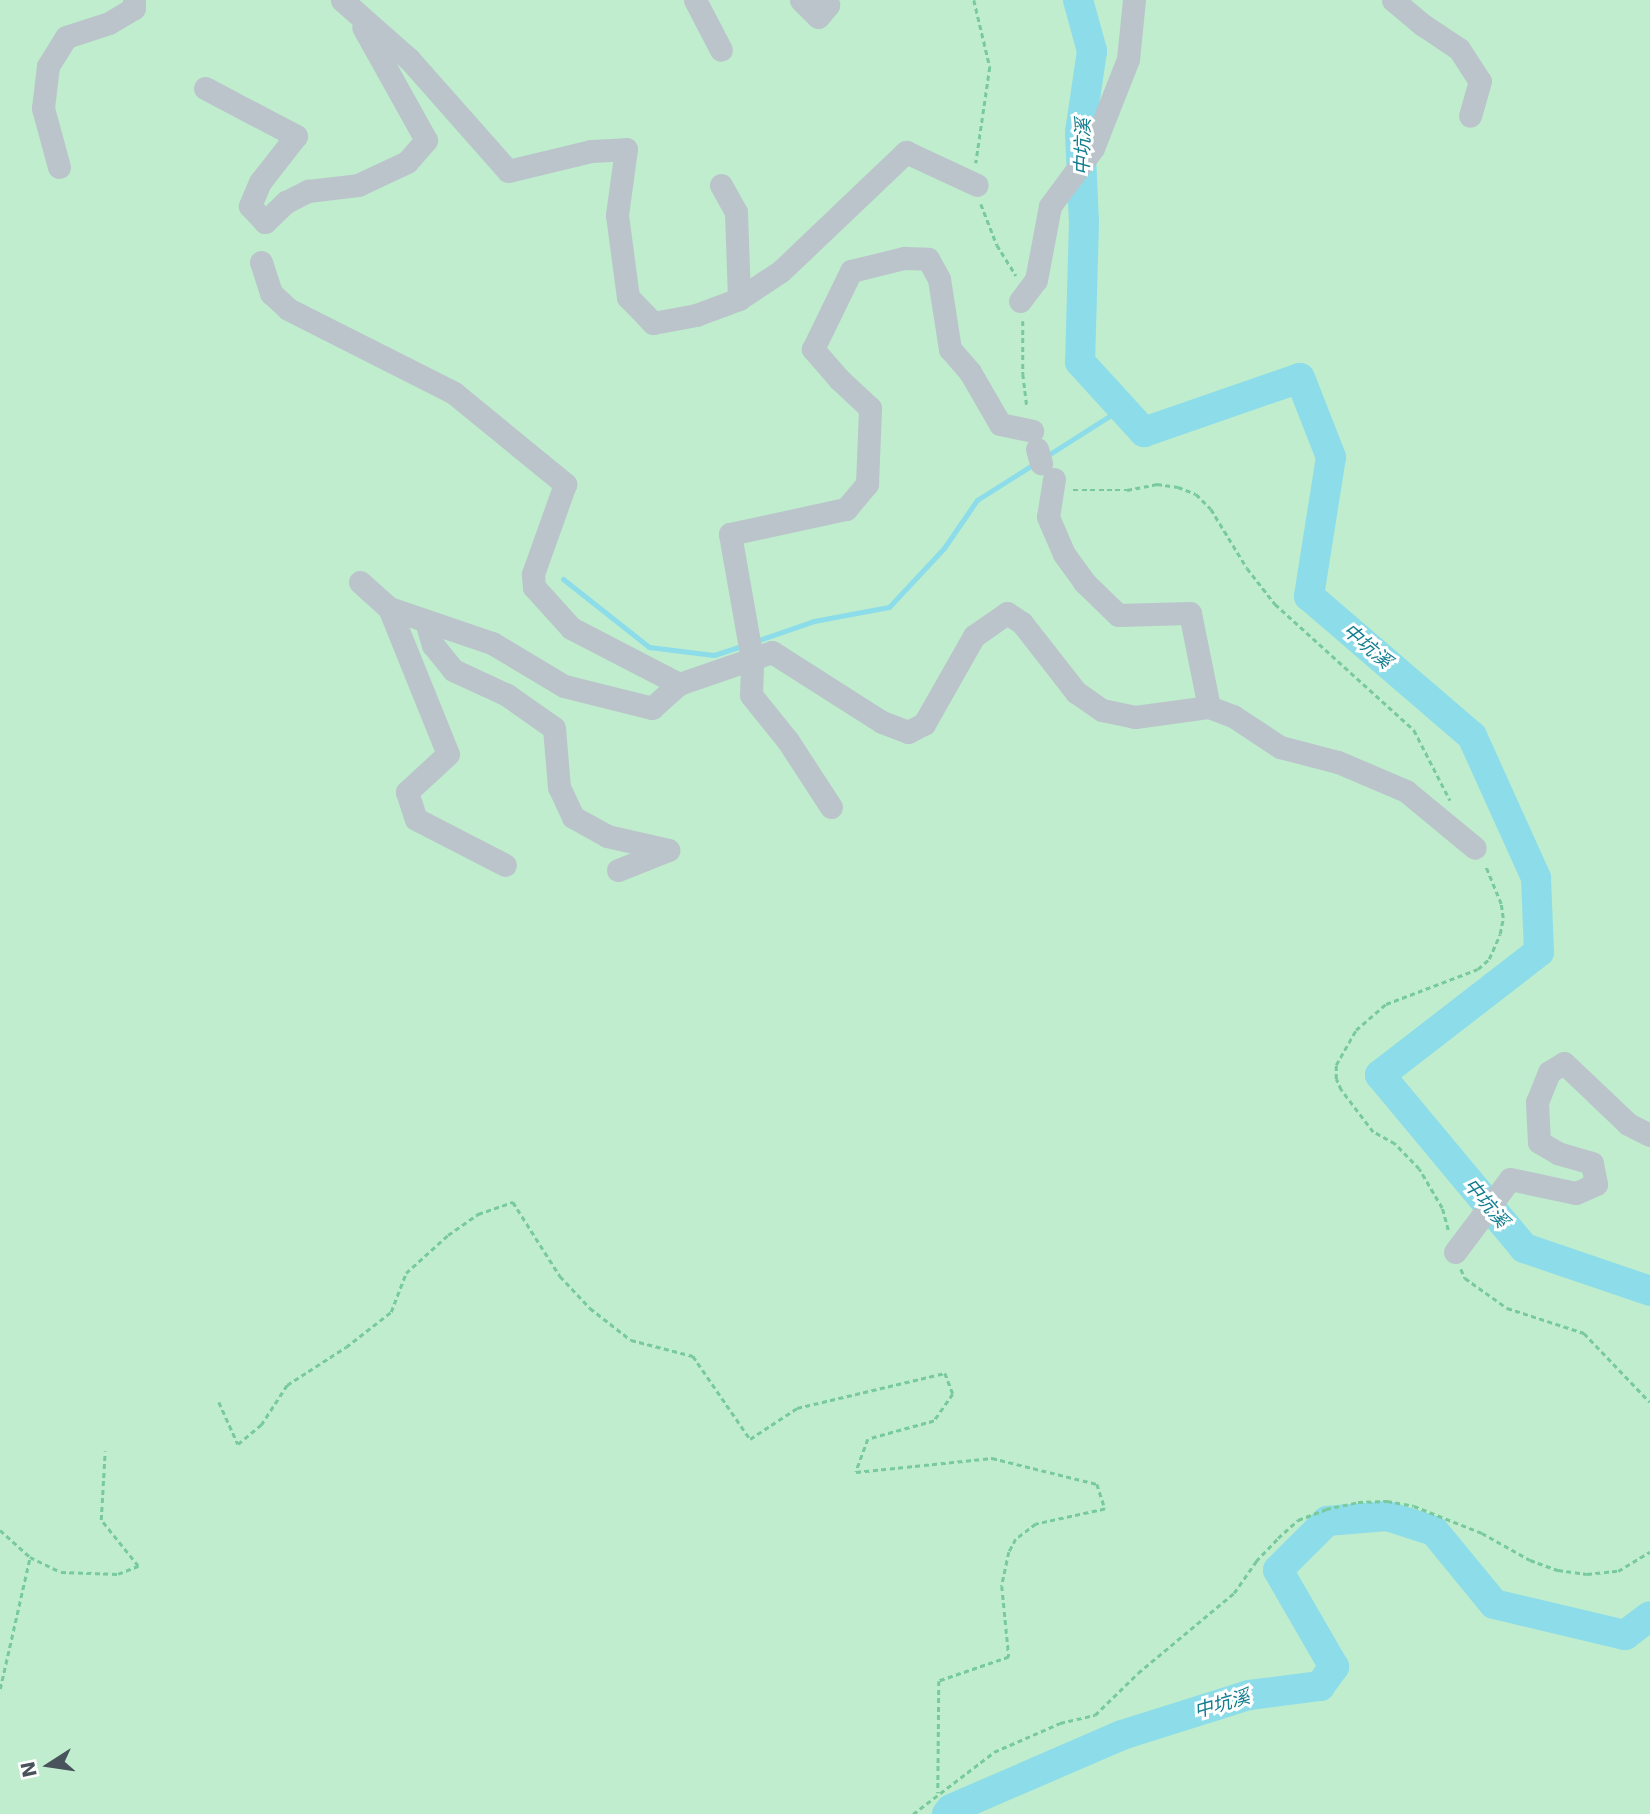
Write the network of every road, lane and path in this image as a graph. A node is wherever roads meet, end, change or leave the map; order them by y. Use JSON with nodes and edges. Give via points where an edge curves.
{"nodes":[{"id":1,"x":134,"y":0,"type":"edge"},
{"id":2,"x":695,"y":0,"type":"edge"},
{"id":3,"x":801,"y":0,"type":"edge"},
{"id":4,"x":826,"y":0,"type":"edge"},
{"id":5,"x":974,"y":0,"type":"edge"},
{"id":6,"x":1134,"y":0,"type":"edge"},
{"id":7,"x":1393,"y":0,"type":"edge"},
{"id":8,"x":347,"y":5,"type":"edge"},
{"id":9,"x":721,"y":50,"type":"dead end"},
{"id":10,"x":205,"y":88,"type":"dead end"},
{"id":11,"x":1469,"y":116,"type":"dead end"},
{"id":12,"x":59,"y":167,"type":"dead end"},
{"id":13,"x":721,"y":185,"type":"dead end"},
{"id":14,"x":977,"y":185,"type":"junction"},
{"id":15,"x":261,"y":262,"type":"dead end"},
{"id":16,"x":738,"y":299,"type":"junction"},
{"id":17,"x":1020,"y":301,"type":"junction"},
{"id":18,"x":1041,"y":455,"type":"junction"},
{"id":19,"x":360,"y":582,"type":"dead end"},
{"id":20,"x":389,"y":608,"type":"junction"},
{"id":21,"x":426,"y":621,"type":"junction"},
{"id":22,"x":750,"y":648,"type":"junction"},
{"id":23,"x":679,"y":684,"type":"junction"},
{"id":24,"x":1209,"y":707,"type":"junction"},
{"id":25,"x":831,"y":807,"type":"dead end"},
{"id":26,"x":1454,"y":809,"type":"dead end"},
{"id":27,"x":1475,"y":848,"type":"joint"},
{"id":28,"x":505,"y":865,"type":"dead end"},
{"id":29,"x":618,"y":870,"type":"dead end"},
{"id":30,"x":1650,"y":1135,"type":"edge"},
{"id":31,"x":1456,"y":1252,"type":"junction"},
{"id":32,"x":219,"y":1402,"type":"dead end"},
{"id":33,"x":1650,"y":1402,"type":"edge"},
{"id":34,"x":105,"y":1451,"type":"dead end"},
{"id":35,"x":0,"y":1530,"type":"edge"},
{"id":36,"x":1650,"y":1552,"type":"edge"},
{"id":37,"x":30,"y":1556,"type":"junction"},
{"id":38,"x":0,"y":1689,"type":"edge"},
{"id":39,"x":938,"y":1793,"type":"junction"},
{"id":40,"x":913,"y":1814,"type":"edge"}],
"edges":[{"from":1,"to":12,"type":"street","via":[[134,8],[109,23],[66,37],[48,66],[43,108]]},
{"from":2,"to":9,"type":"street"},
{"from":3,"to":4,"type":"street","via":[[818,17],[828,5]]},
{"from":5,"to":14,"type":"path","via":[[990,67],[977,146]]},
{"from":6,"to":17,"type":"street","via":[[1128,59],[1093,148],[1050,206],[1036,279]]},
{"from":7,"to":11,"type":"street","via":[[1459,49],[1480,81]]},
{"from":8,"to":10,"type":"street","via":[[426,140],[407,162],[358,185],[308,191],[286,202],[265,222],[250,206],[260,182],[296,136]]},
{"from":8,"to":16,"type":"street","via":[[409,59],[508,171],[591,151],[626,149],[617,215],[628,297],[653,323],[696,315]]},
{"from":13,"to":16,"type":"street","via":[[736,212]]},
{"from":14,"to":16,"type":"street","via":[[906,152],[781,271]]},
{"from":14,"to":17,"type":"path","via":[[997,245],[1016,278]]},
{"from":15,"to":23,"type":"street","via":[[271,293],[288,309],[454,393],[565,484],[533,574],[534,587],[571,628]]},
{"from":17,"to":18,"type":"path","via":[[1023,374]]},
{"from":18,"to":22,"type":"street","via":[[1000,424],[970,372],[950,349],[939,279],[928,259],[904,258],[851,271],[813,349],[870,408],[867,484],[846,509],[730,534]]},
{"from":18,"to":24,"type":"street","via":[[1048,517],[1064,554],[1084,582],[1118,615],[1190,612]]},
{"from":18,"to":26,"type":"path","via":[[1076,492],[1157,484],[1196,494],[1275,604],[1415,730]]},
{"from":19,"to":20,"type":"street"},
{"from":20,"to":21,"type":"street"},
{"from":20,"to":28,"type":"street","via":[[448,754],[407,792],[416,819]]},
{"from":21,"to":23,"type":"street","via":[[492,643],[577,690],[652,708]]},
{"from":21,"to":29,"type":"street","via":[[433,645],[453,670],[507,695],[554,728],[559,787],[573,817],[607,836],[668,850]]},
{"from":22,"to":23,"type":"street"},
{"from":22,"to":24,"type":"street","via":[[772,652],[882,722],[908,732],[924,724],[974,636],[1006,613],[1022,623],[1076,692],[1102,710],[1135,717]]},
{"from":22,"to":25,"type":"street","via":[[751,695]]},
{"from":24,"to":27,"type":"street","via":[[1233,716],[1280,747],[1338,762],[1406,791]]},
{"from":27,"to":31,"type":"path","via":[[1503,918],[1489,959],[1478,969],[1386,1004],[1356,1030],[1336,1065],[1341,1090],[1373,1132],[1395,1144],[1419,1169],[1442,1208]]},
{"from":30,"to":31,"type":"street","via":[[1628,1125],[1564,1063],[1549,1072],[1537,1102],[1539,1142],[1592,1163],[1596,1184],[1576,1193],[1510,1179]]},
{"from":31,"to":33,"type":"path","via":[[1465,1278],[1486,1296],[1507,1308],[1584,1333]]},
{"from":32,"to":39,"type":"path","via":[[239,1444],[261,1424],[287,1385],[391,1312],[406,1273],[448,1235],[478,1214],[513,1202],[560,1276],[590,1308],[631,1340],[693,1356],[750,1439],[797,1408],[945,1373],[953,1394],[934,1421],[868,1439],[856,1472],[992,1458],[1097,1484],[1105,1509],[1036,1524],[1016,1539],[1002,1586],[1009,1657],[939,1681]]},
{"from":34,"to":37,"type":"path","via":[[101,1520],[138,1566],[118,1574],[61,1572]]},
{"from":35,"to":37,"type":"path"},
{"from":36,"to":39,"type":"path","via":[[1618,1571],[1587,1574],[1530,1560],[1414,1506],[1387,1501],[1325,1509],[1298,1520],[1256,1561],[1234,1593],[1095,1715],[1023,1737]]},
{"from":37,"to":38,"type":"path"},
{"from":39,"to":40,"type":"path"}]}
